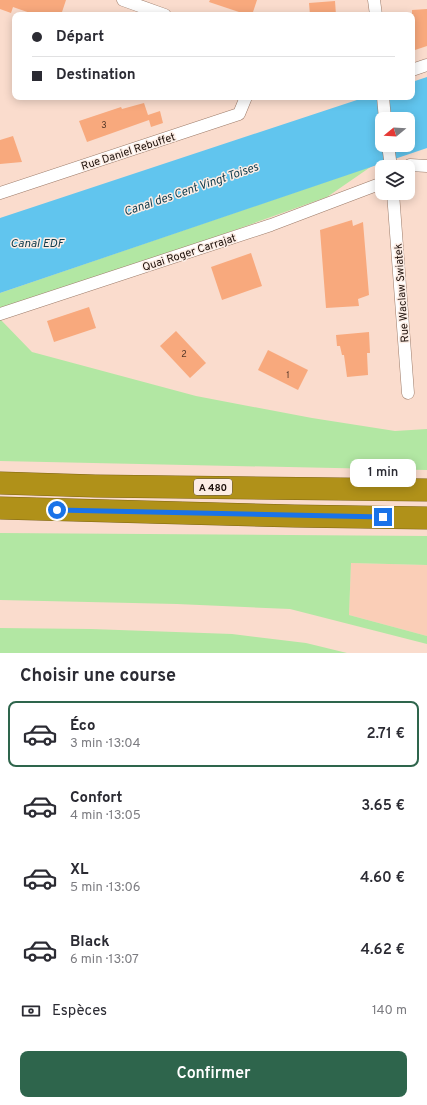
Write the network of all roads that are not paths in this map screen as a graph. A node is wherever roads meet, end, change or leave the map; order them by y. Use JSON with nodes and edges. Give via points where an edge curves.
{"nodes":[{"id":1,"x":123,"y":0,"type":"edge"},
{"id":2,"x":374,"y":0,"type":"edge"},
{"id":3,"x":157,"y":12,"type":"edge"},
{"id":4,"x":376,"y":12,"type":"edge"},
{"id":5,"x":427,"y":65,"type":"edge"},
{"id":6,"x":415,"y":69,"type":"edge"},
{"id":7,"x":245,"y":100,"type":"edge"},
{"id":8,"x":383,"y":100,"type":"edge"},
{"id":9,"x":384,"y":112,"type":"edge"},
{"id":10,"x":415,"y":166,"type":"edge"},
{"id":11,"x":427,"y":166,"type":"edge"},
{"id":12,"x":375,"y":187,"type":"edge"},
{"id":13,"x":0,"y":193,"type":"edge"},
{"id":14,"x":394,"y":200,"type":"edge"},
{"id":15,"x":0,"y":314,"type":"edge"},
{"id":16,"x":408,"y":393,"type":"dead end"},
{"id":17,"x":0,"y":483,"type":"edge"},
{"id":18,"x":427,"y":490,"type":"edge"},
{"id":19,"x":0,"y":508,"type":"edge"},
{"id":20,"x":294,"y":516,"type":"junction"},
{"id":21,"x":427,"y":518,"type":"edge"},
{"id":22,"x":0,"y":522,"type":"edge"}],
"edges":[{"from":1,"to":3,"type":"street"},
{"from":2,"to":4,"type":"street"},
{"from":5,"to":6,"type":"street"},
{"from":7,"to":13,"type":"street","name":"Rue Daniel Rebuffet","via":[[239,114]]},
{"from":8,"to":9,"type":"street"},
{"from":10,"to":11,"type":"street"},
{"from":12,"to":15,"type":"street","name":"Quai Roger Carrajat","via":[[271,225]]},
{"from":14,"to":16,"type":"street","name":"Rue Waclaw Swiatek"},
{"from":17,"to":18,"type":"highway","number":"A 480"},
{"from":19,"to":20,"type":"highway"},
{"from":20,"to":21,"type":"highway"},
{"from":20,"to":22,"type":"highway","via":[[266,526]]}]}
